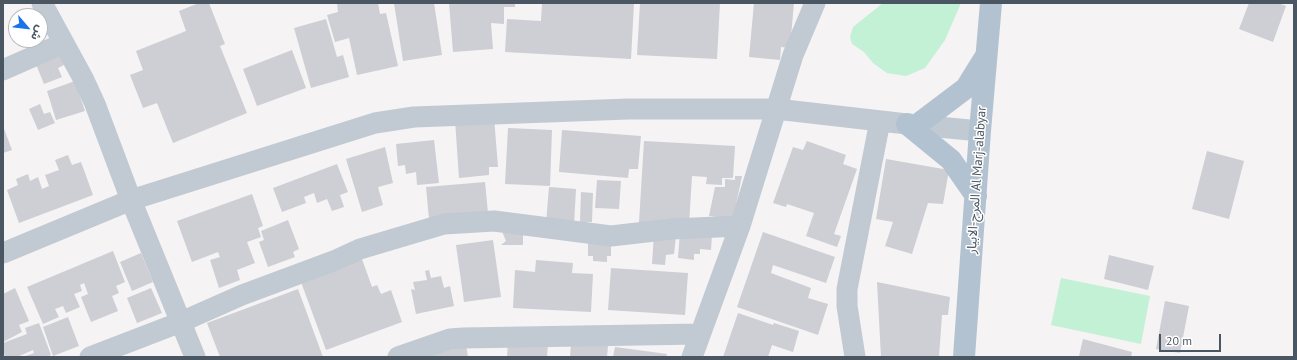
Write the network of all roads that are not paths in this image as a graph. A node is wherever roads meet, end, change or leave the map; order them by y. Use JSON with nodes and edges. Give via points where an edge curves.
{"nodes":[{"id":1,"x":42,"y":3,"type":"edge"},
{"id":2,"x":815,"y":3,"type":"edge"},
{"id":3,"x":991,"y":3,"type":"edge"},
{"id":4,"x":64,"y":43,"type":"junction"},
{"id":5,"x":986,"y":54,"type":"junction"},
{"id":6,"x":3,"y":70,"type":"edge"},
{"id":7,"x":776,"y":109,"type":"junction"},
{"id":8,"x":880,"y":121,"type":"junction"},
{"id":9,"x":912,"y":125,"type":"junction"},
{"id":10,"x":980,"y":131,"type":"junction"},
{"id":11,"x":976,"y":196,"type":"junction"},
{"id":12,"x":131,"y":200,"type":"junction"},
{"id":13,"x":740,"y":226,"type":"junction"},
{"id":14,"x":3,"y":253,"type":"edge"},
{"id":15,"x":181,"y":322,"type":"junction"},
{"id":16,"x":699,"y":334,"type":"junction"},
{"id":17,"x":90,"y":357,"type":"edge"},
{"id":18,"x":195,"y":357,"type":"edge"},
{"id":19,"x":398,"y":357,"type":"edge"},
{"id":20,"x":692,"y":357,"type":"edge"},
{"id":21,"x":855,"y":357,"type":"edge"},
{"id":22,"x":964,"y":357,"type":"edge"}],
"edges":[{"from":1,"to":4,"type":"street"},
{"from":2,"to":7,"type":"street","via":[[793,55]]},
{"from":3,"to":5,"type":"main road","name":"المرج-الابيار Al Marj-alabyar"},
{"from":4,"to":6,"type":"street"},
{"from":4,"to":12,"type":"street","via":[[95,104]]},
{"from":5,"to":9,"type":"main road","via":[[966,88]]},
{"from":5,"to":10,"type":"main road","name":"المرج-الابيار Al Marj-alabyar"},
{"from":7,"to":8,"type":"street"},
{"from":7,"to":12,"type":"street","via":[[628,109],[414,116],[375,124]]},
{"from":7,"to":13,"type":"street"},
{"from":8,"to":9,"type":"street"},
{"from":8,"to":21,"type":"street","via":[[847,289]]},
{"from":9,"to":10,"type":"street"},
{"from":9,"to":11,"type":"main road","via":[[951,160]]},
{"from":10,"to":11,"type":"main road","name":"المرج-الابيار Al Marj-alabyar"},
{"from":11,"to":22,"type":"main road","name":"المرج-الابيار Al Marj-alabyar"},
{"from":12,"to":14,"type":"street"},
{"from":12,"to":15,"type":"street"},
{"from":13,"to":15,"type":"street","via":[[672,229],[611,236],[494,221],[444,224],[360,249]]},
{"from":13,"to":16,"type":"street"},
{"from":15,"to":17,"type":"street"},
{"from":15,"to":18,"type":"street"},
{"from":16,"to":19,"type":"street","via":[[463,338],[450,339]]},
{"from":16,"to":20,"type":"street"}]}
